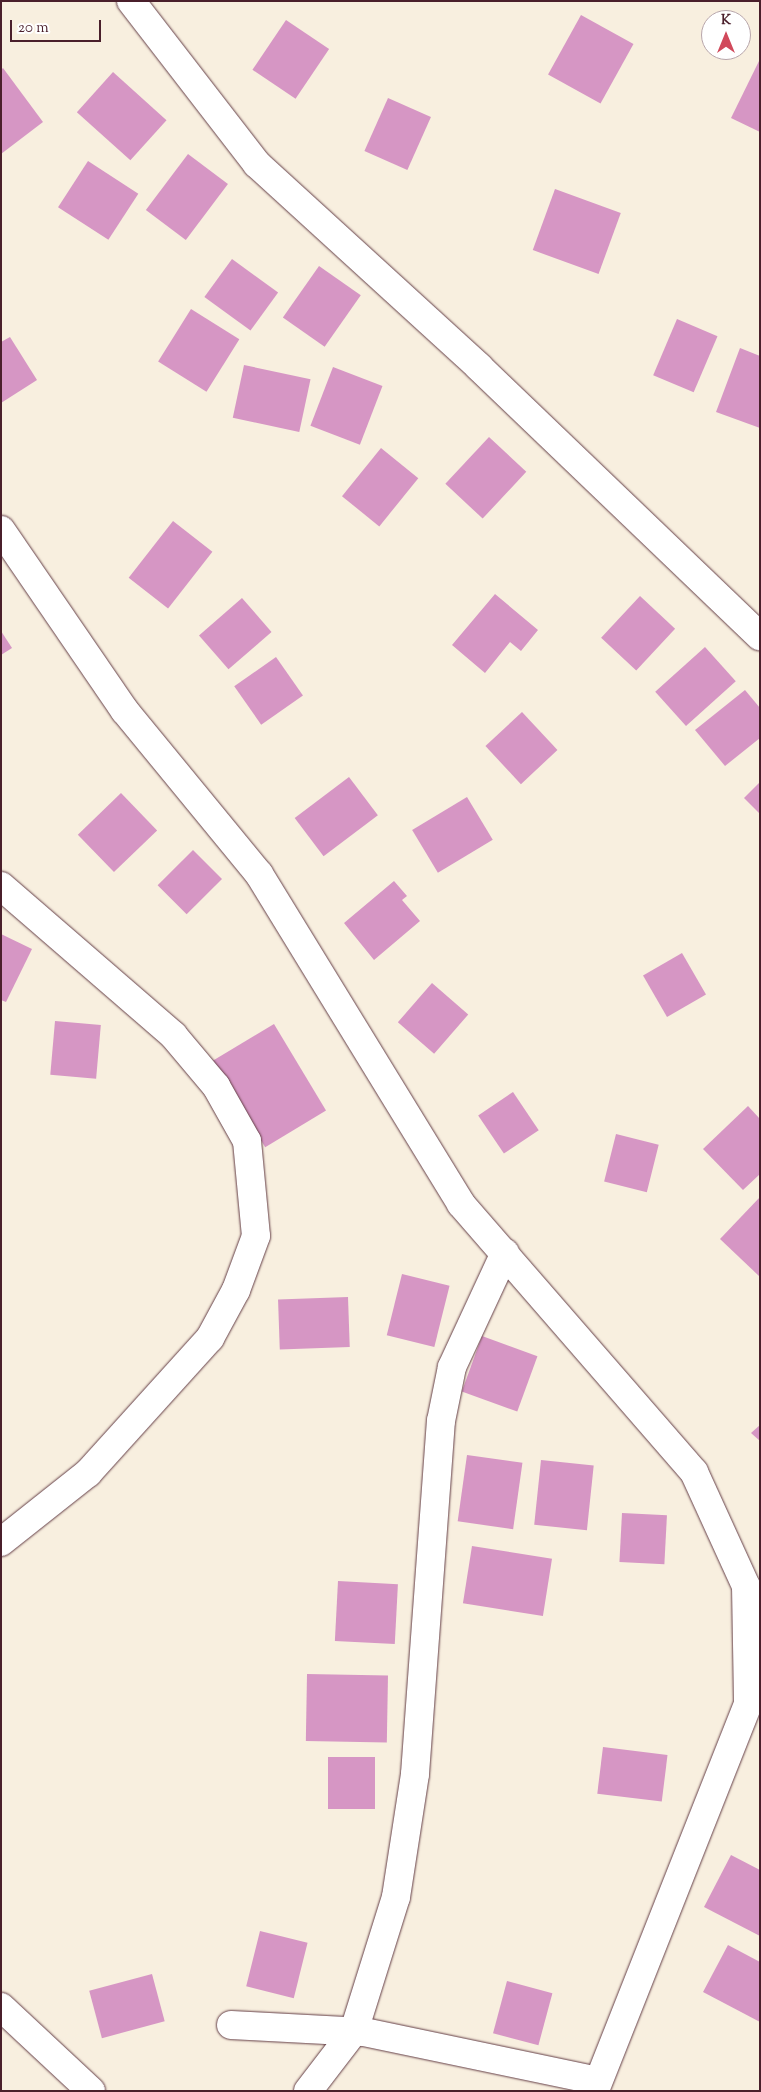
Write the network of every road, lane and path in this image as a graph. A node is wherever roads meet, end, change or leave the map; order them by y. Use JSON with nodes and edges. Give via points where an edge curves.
{"nodes":[{"id":1,"x":131,"y":1,"type":"edge"},
{"id":2,"x":1,"y":530,"type":"edge"},
{"id":3,"x":760,"y":636,"type":"edge"},
{"id":4,"x":1,"y":886,"type":"edge"},
{"id":5,"x":505,"y":1253,"type":"junction"},
{"id":6,"x":1,"y":1542,"type":"edge"},
{"id":7,"x":753,"y":1590,"type":"edge"},
{"id":8,"x":1,"y":2007,"type":"edge"},
{"id":9,"x":231,"y":2025,"type":"dead end"},
{"id":10,"x":354,"y":2031,"type":"junction"},
{"id":11,"x":596,"y":2086,"type":"edge"},
{"id":12,"x":91,"y":2091,"type":"edge"},
{"id":13,"x":308,"y":2091,"type":"edge"}],
"edges":[{"from":1,"to":3,"type":"street","via":[[257,164],[479,367]]},
{"from":2,"to":5,"type":"street","via":[[125,711],[259,874],[461,1204]]},
{"from":4,"to":6,"type":"street","via":[[173,1035],[216,1086],[247,1141],[256,1236],[236,1290],[210,1338],[88,1473]]},
{"from":5,"to":7,"type":"street","via":[[694,1472]]},
{"from":5,"to":10,"type":"street","via":[[452,1367],[437,1463],[414,1783],[396,1896]]},
{"from":7,"to":11,"type":"street","via":[[748,1704]]},
{"from":8,"to":12,"type":"street"},
{"from":9,"to":10,"type":"street"},
{"from":10,"to":11,"type":"street"},
{"from":10,"to":13,"type":"street"}]}
